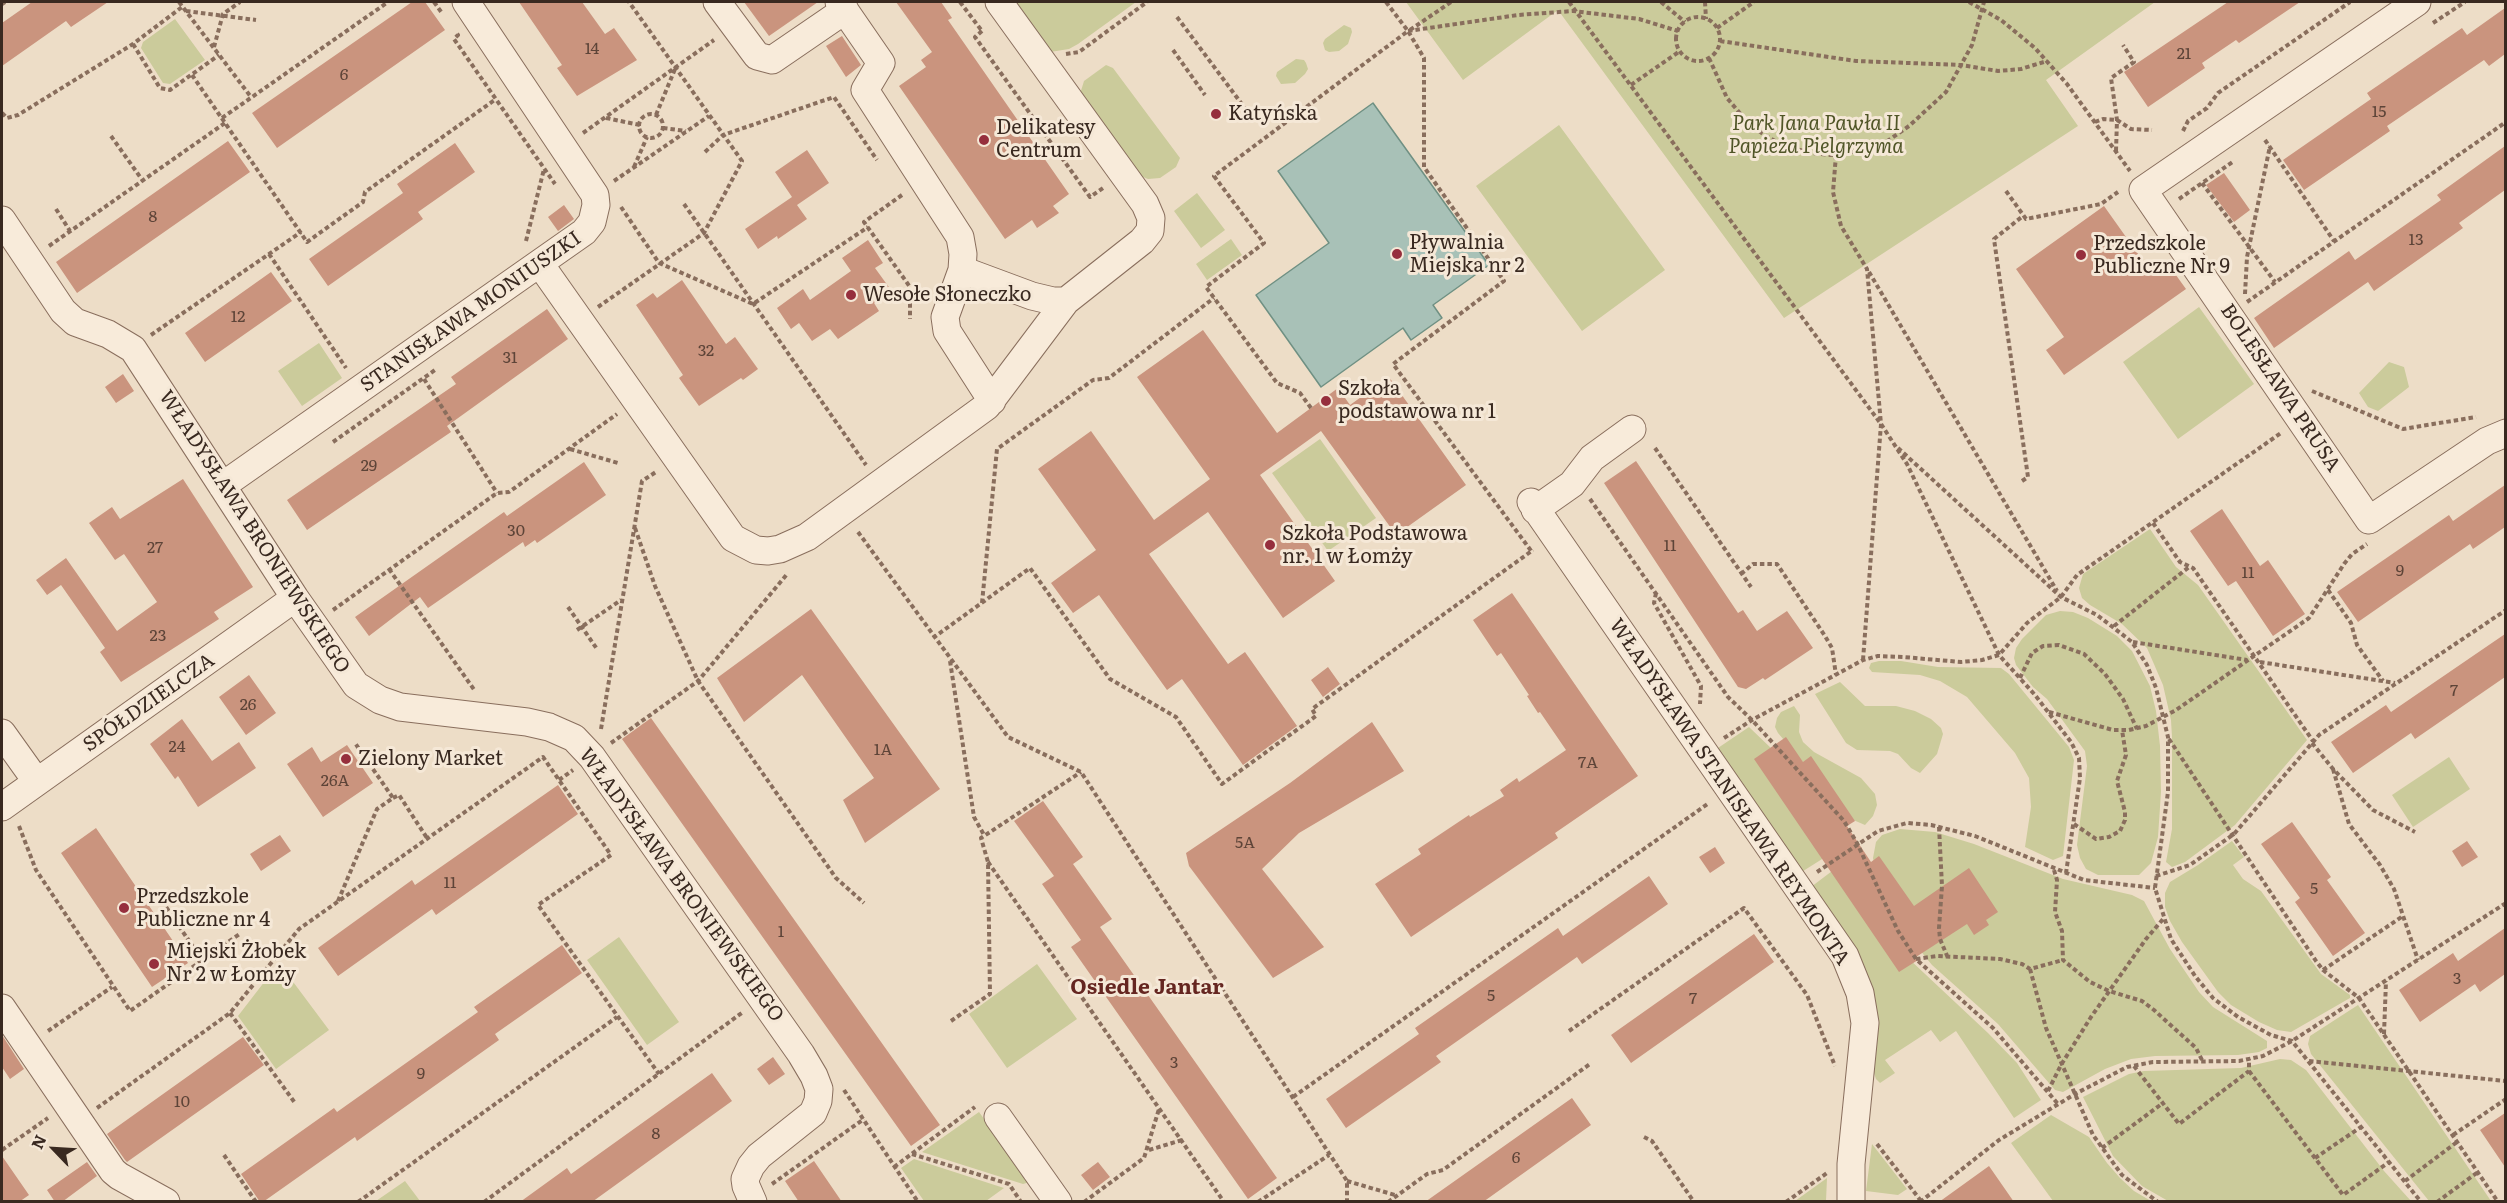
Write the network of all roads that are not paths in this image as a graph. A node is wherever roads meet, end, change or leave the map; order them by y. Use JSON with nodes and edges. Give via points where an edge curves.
{"nodes":[{"id":1,"x":717,"y":2,"type":"edge"},
{"id":2,"x":999,"y":2,"type":"edge"},
{"id":3,"x":2417,"y":2,"type":"edge"},
{"id":4,"x":842,"y":6,"type":"edge"},
{"id":5,"x":456,"y":10,"type":"edge"},
{"id":6,"x":2,"y":220,"type":"edge"},
{"id":7,"x":533,"y":255,"type":"junction"},
{"id":8,"x":962,"y":270,"type":"junction"},
{"id":9,"x":1066,"y":301,"type":"junction"},
{"id":10,"x":992,"y":401,"type":"junction"},
{"id":11,"x":1632,"y":429,"type":"dead end"},
{"id":12,"x":2505,"y":433,"type":"edge"},
{"id":13,"x":222,"y":486,"type":"junction"},
{"id":14,"x":295,"y":598,"type":"junction"},
{"id":15,"x":2,"y":733,"type":"edge"},
{"id":16,"x":37,"y":783,"type":"junction"},
{"id":17,"x":8,"y":812,"type":"edge"},
{"id":18,"x":2,"y":1008,"type":"edge"},
{"id":19,"x":990,"y":1109,"type":"road end"},
{"id":20,"x":762,"y":1197,"type":"edge"},
{"id":21,"x":166,"y":1202,"type":"edge"},
{"id":22,"x":1058,"y":1202,"type":"edge"},
{"id":23,"x":1851,"y":1202,"type":"edge"}],
"edges":[{"from":1,"to":4,"type":"street","via":[[757,56],[772,60]]},
{"from":2,"to":9,"type":"street","via":[[1145,204],[1150,218],[1150,231],[1142,241]]},
{"from":3,"to":12,"type":"street","name":"BOLESŁAWA PRUSA","via":[[2139,185],[2369,520]]},
{"from":4,"to":8,"type":"street","via":[[881,63],[865,90],[960,237]]},
{"from":5,"to":7,"type":"street","name":"STANISŁAWA MONIUSZKI","via":[[595,195],[595,213],[586,230]]},
{"from":6,"to":13,"type":"street","name":"WŁADYSŁAWA BRONIEWSKIEGO","via":[[63,311],[75,322],[108,334],[133,349]]},
{"from":7,"to":10,"type":"street","via":[[724,528],[733,538],[756,550],[780,549],[807,537]]},
{"from":7,"to":13,"type":"street","name":"STANISŁAWA MONIUSZKI"},
{"from":8,"to":9,"type":"street","via":[[1032,296]]},
{"from":8,"to":10,"type":"street","via":[[945,317],[947,331]]},
{"from":9,"to":10,"type":"street"},
{"from":11,"to":23,"type":"street","name":"WŁADYSŁAWA STANISŁAWA REYMONTA","via":[[1592,458],[1572,484],[1533,506],[1845,956],[1860,993],[1865,1023]]},
{"from":13,"to":14,"type":"street","name":"WŁADYSŁAWA BRONIEWSKIEGO"},
{"from":14,"to":16,"type":"street","name":"SPÓŁDZIELCZA"},
{"from":14,"to":20,"type":"street","name":"WŁADYSŁAWA BRONIEWSKIEGO","via":[[345,672],[356,685],[381,700],[400,707],[549,727],[574,738],[592,757],[814,1076],[819,1089],[813,1113],[759,1156],[745,1179],[746,1186]]},
{"from":15,"to":16,"type":"street"},
{"from":16,"to":17,"type":"street","name":"SPÓŁDZIELCZA"},
{"from":18,"to":21,"type":"street","via":[[106,1162],[119,1176]]},
{"from":19,"to":22,"type":"street"}]}
